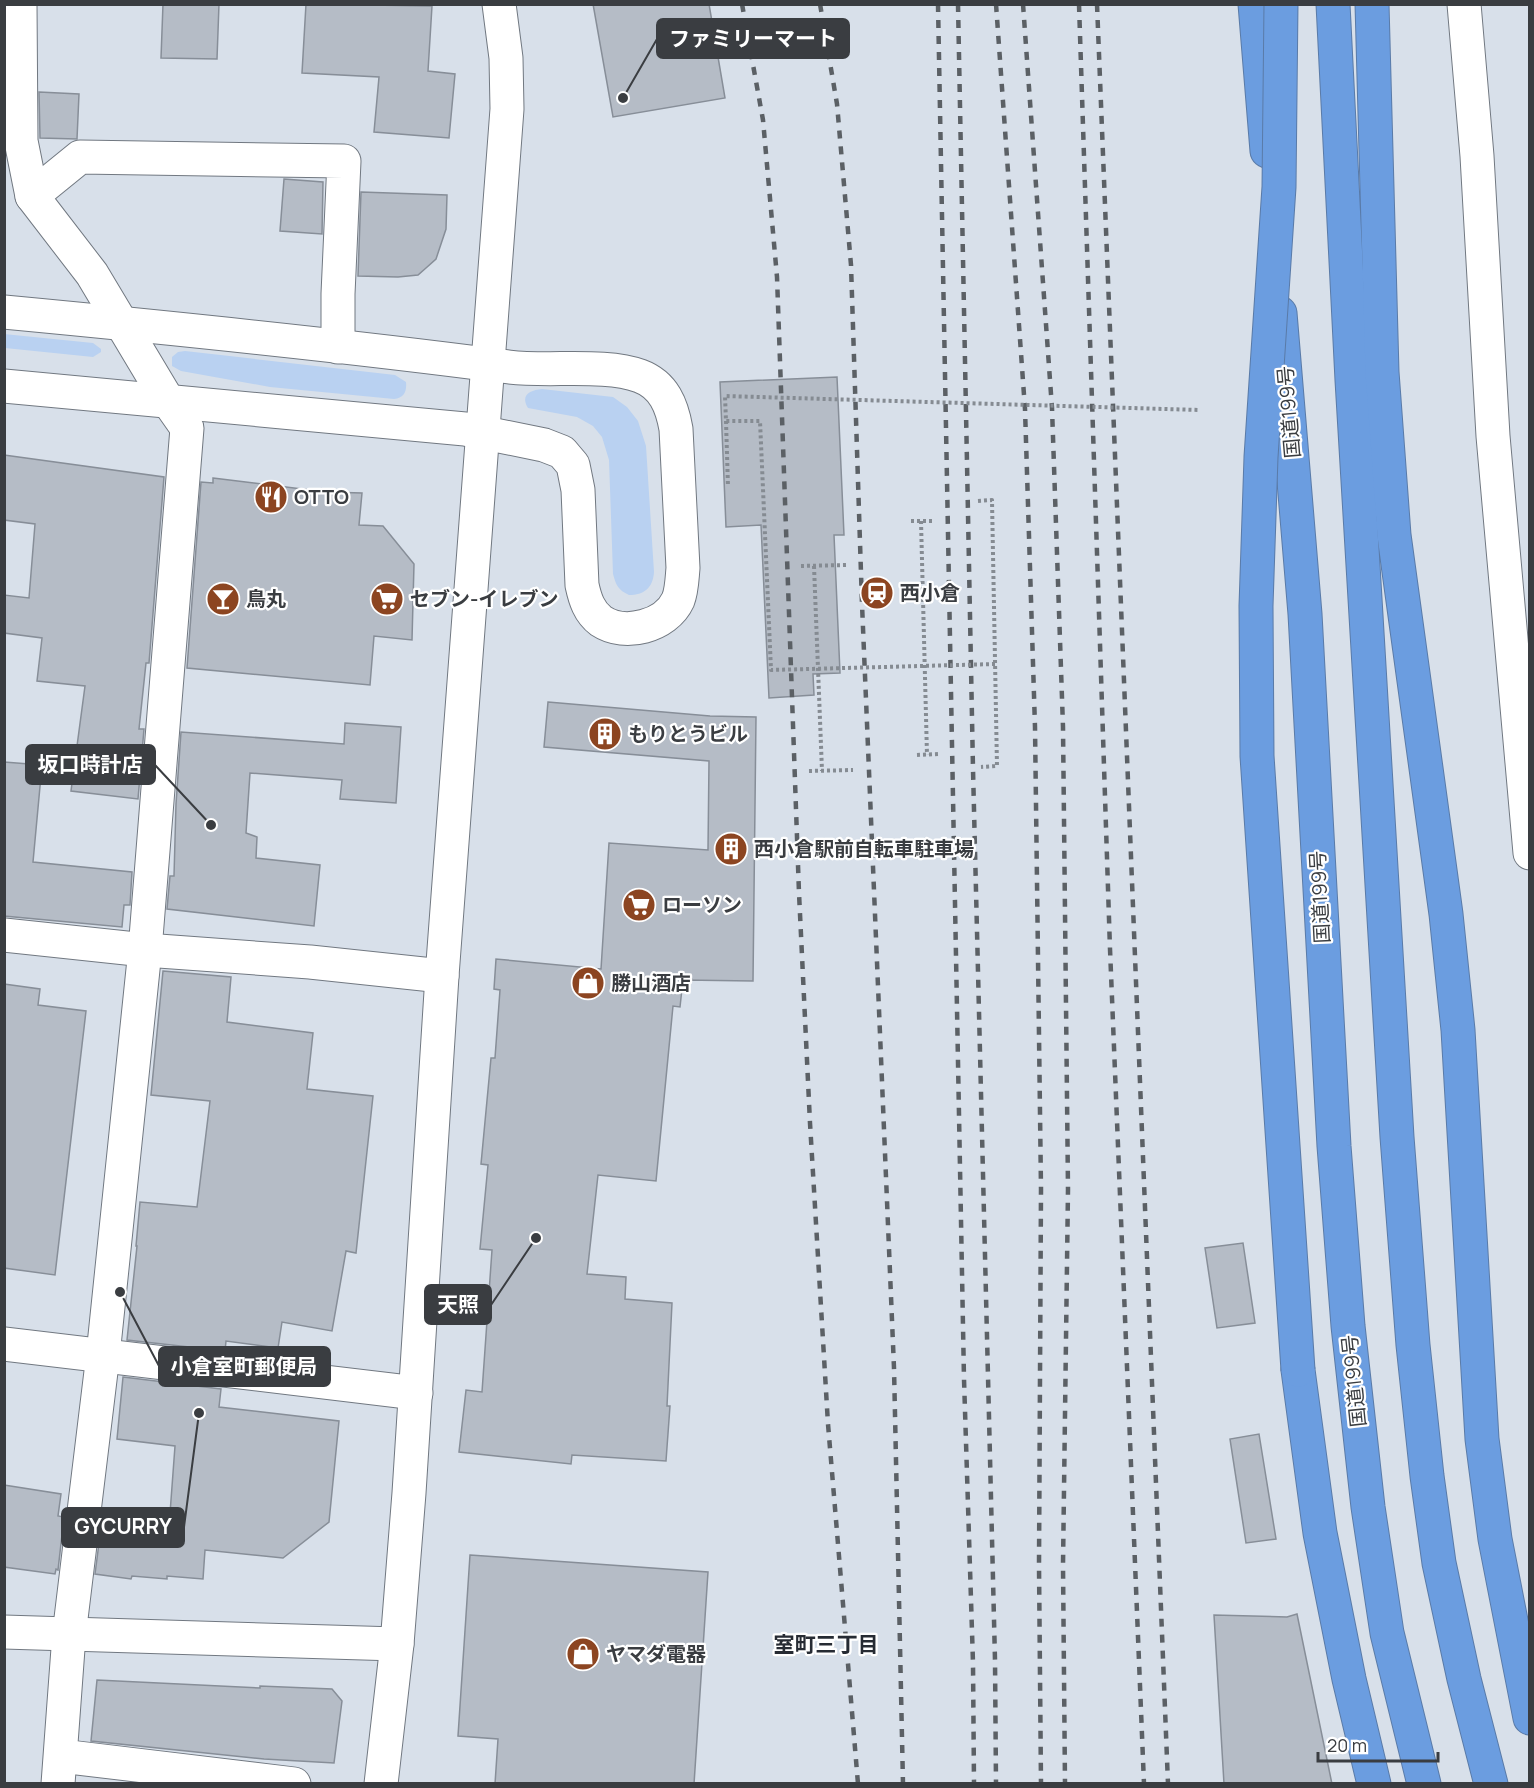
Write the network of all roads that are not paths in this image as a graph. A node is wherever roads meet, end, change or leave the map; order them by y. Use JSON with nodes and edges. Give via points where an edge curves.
{"nodes":[{"id":1,"x":20,"y":4,"type":"edge"},
{"id":2,"x":499,"y":4,"type":"edge"},
{"id":3,"x":1255,"y":4,"type":"edge"},
{"id":4,"x":1281,"y":4,"type":"edge"},
{"id":5,"x":1333,"y":4,"type":"edge"},
{"id":6,"x":1372,"y":4,"type":"edge"},
{"id":7,"x":1377,"y":4,"type":"edge"},
{"id":8,"x":1464,"y":4,"type":"edge"},
{"id":9,"x":1375,"y":71,"type":"junction"},
{"id":10,"x":32,"y":196,"type":"junction"},
{"id":11,"x":4,"y":312,"type":"edge"},
{"id":12,"x":120,"y":323,"type":"junction"},
{"id":13,"x":338,"y":347,"type":"junction"},
{"id":14,"x":488,"y":364,"type":"junction"},
{"id":15,"x":4,"y":386,"type":"edge"},
{"id":16,"x":168,"y":401,"type":"junction"},
{"id":17,"x":482,"y":431,"type":"junction"},
{"id":18,"x":1530,"y":852,"type":"edge"},
{"id":19,"x":4,"y":935,"type":"edge"},
{"id":20,"x":145,"y":950,"type":"junction"},
{"id":21,"x":442,"y":976,"type":"junction"},
{"id":22,"x":4,"y":1344,"type":"edge"},
{"id":23,"x":103,"y":1355,"type":"junction"},
{"id":24,"x":416,"y":1393,"type":"junction"},
{"id":25,"x":4,"y":1632,"type":"edge"},
{"id":26,"x":69,"y":1635,"type":"junction"},
{"id":27,"x":397,"y":1644,"type":"junction"},
{"id":28,"x":1530,"y":1718,"type":"edge"},
{"id":29,"x":60,"y":1770,"type":"edge"},
{"id":30,"x":294,"y":1784,"type":"edge"},
{"id":31,"x":381,"y":1784,"type":"edge"},
{"id":32,"x":1374,"y":1784,"type":"edge"},
{"id":33,"x":1424,"y":1784,"type":"edge"},
{"id":34,"x":1491,"y":1784,"type":"edge"}],
"edges":[{"from":1,"to":10,"type":"street","via":[[21,141]]},
{"from":2,"to":14,"type":"street","via":[[507,109]]},
{"from":3,"to":33,"type":"highway","name":"国道199号","via":[[1305,614],[1334,1146],[1348,1326],[1387,1634]]},
{"from":4,"to":32,"type":"highway","bridge":true,"via":[[1279,187],[1261,457],[1256,606],[1257,756],[1298,1370],[1320,1533]]},
{"from":5,"to":34,"type":"highway","via":[[1396,1125],[1413,1345],[1439,1563]]},
{"from":6,"to":9,"type":"highway"},
{"from":7,"to":9,"type":"highway"},
{"from":8,"to":18,"type":"street","via":[[1493,436]]},
{"from":9,"to":28,"type":"highway","via":[[1382,372],[1394,535],[1458,1030],[1482,1439],[1496,1539]]},
{"from":10,"to":12,"type":"street","via":[[92,274]]},
{"from":10,"to":13,"type":"street","via":[[80,157],[344,161]]},
{"from":11,"to":12,"type":"street"},
{"from":12,"to":13,"type":"street"},
{"from":12,"to":16,"type":"street"},
{"from":13,"to":14,"type":"street"},
{"from":14,"to":17,"type":"street"},
{"from":14,"to":17,"type":"street","via":[[533,370],[628,372],[657,386],[666,397],[676,429],[683,568],[678,600],[671,610],[652,624],[639,627],[614,626],[591,612],[582,585],[578,490],[573,465],[554,448]]},
{"from":15,"to":16,"type":"street"},
{"from":16,"to":17,"type":"street"},
{"from":16,"to":20,"type":"street","via":[[187,428]]},
{"from":17,"to":21,"type":"street"},
{"from":19,"to":20,"type":"street"},
{"from":20,"to":21,"type":"street"},
{"from":20,"to":23,"type":"street"},
{"from":21,"to":24,"type":"street"},
{"from":22,"to":23,"type":"street"},
{"from":23,"to":24,"type":"street"},
{"from":23,"to":26,"type":"street"},
{"from":24,"to":27,"type":"street"},
{"from":25,"to":26,"type":"street"},
{"from":26,"to":27,"type":"street"},
{"from":26,"to":29,"type":"street"},
{"from":27,"to":31,"type":"street"},
{"from":29,"to":30,"type":"street"}]}
